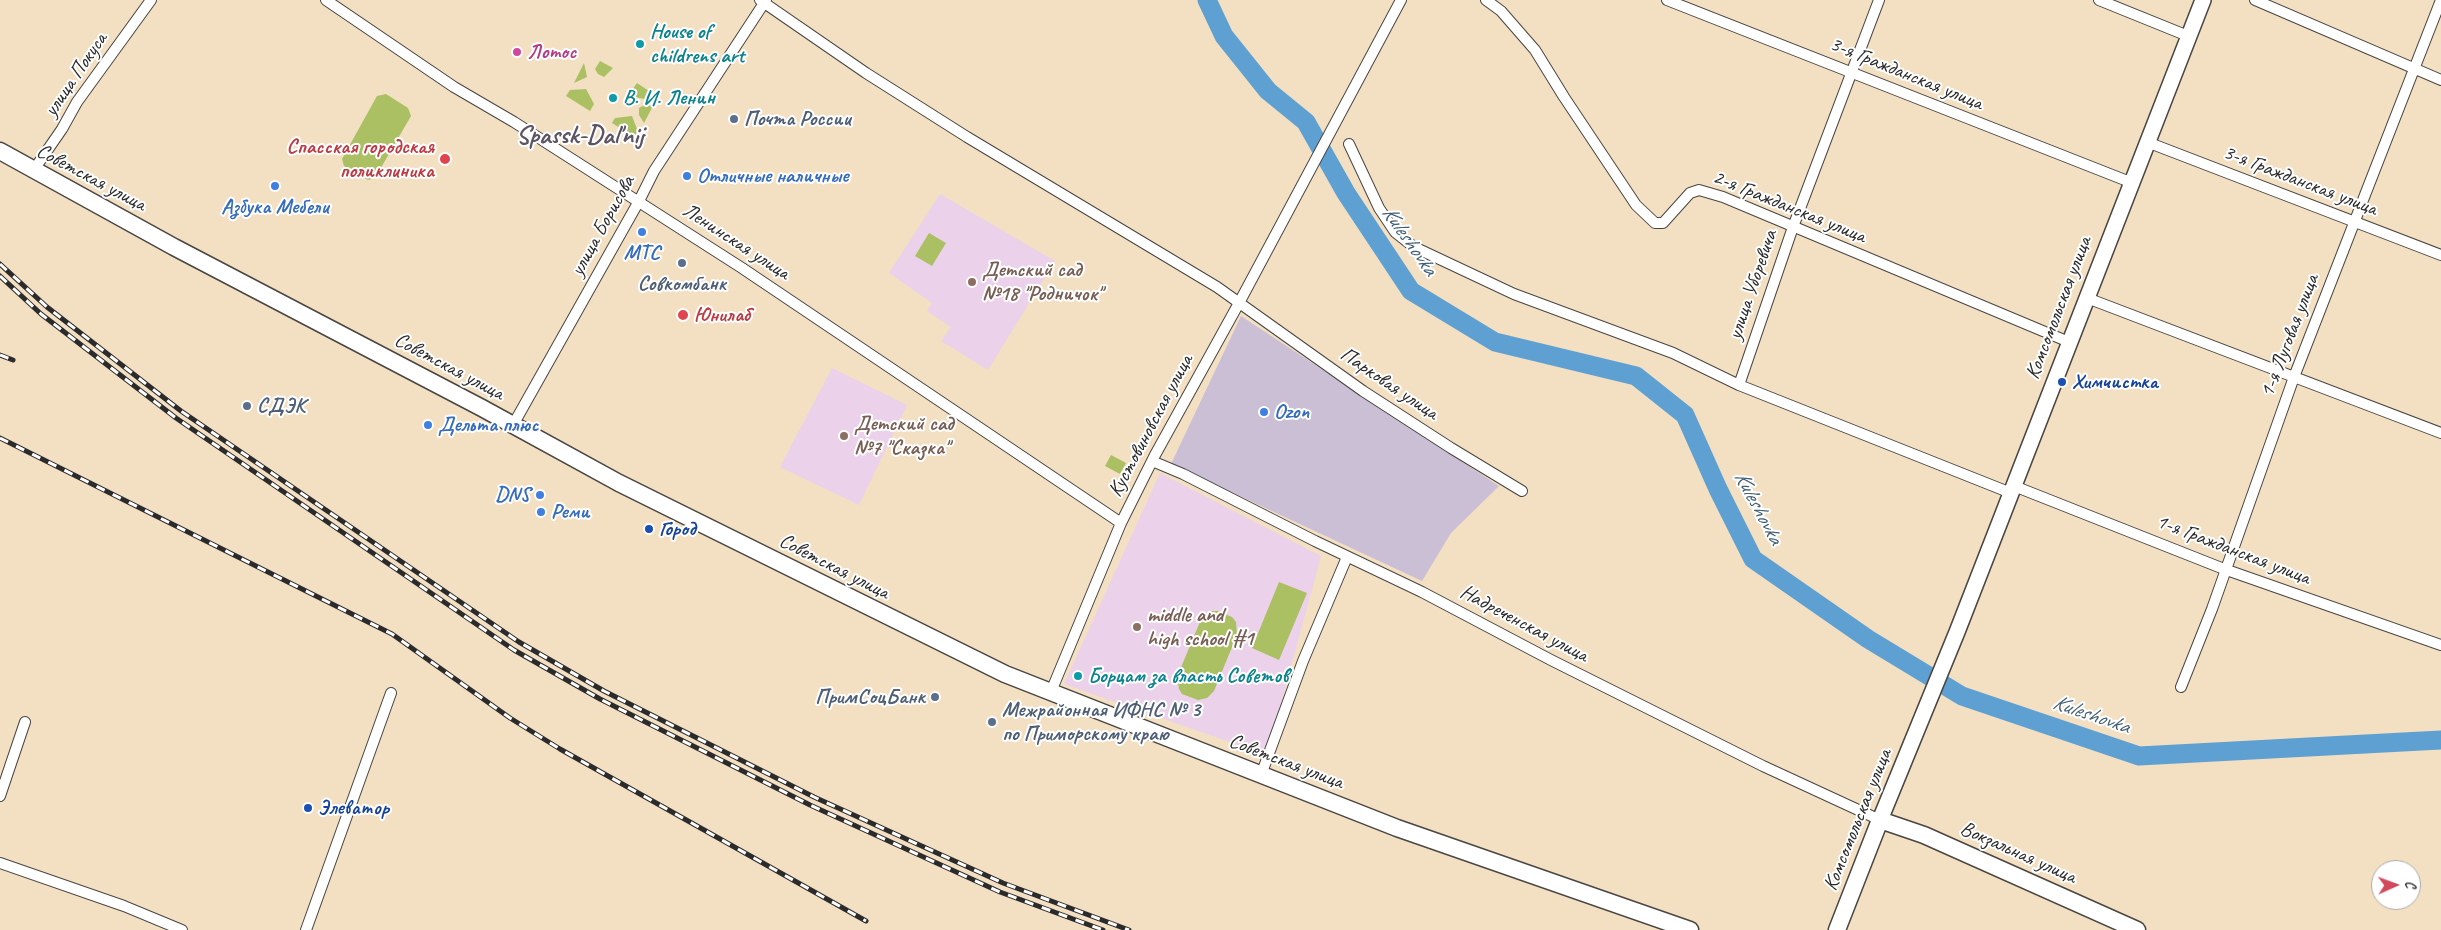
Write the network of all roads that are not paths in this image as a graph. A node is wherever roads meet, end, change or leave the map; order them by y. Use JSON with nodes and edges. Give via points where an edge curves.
{"nodes":[{"id":1,"x":150,"y":0,"type":"edge"},
{"id":2,"x":326,"y":0,"type":"edge"},
{"id":3,"x":1401,"y":0,"type":"edge"},
{"id":4,"x":1486,"y":0,"type":"edge"},
{"id":5,"x":1667,"y":0,"type":"edge"},
{"id":6,"x":1878,"y":0,"type":"edge"},
{"id":7,"x":2099,"y":0,"type":"edge"},
{"id":8,"x":2203,"y":0,"type":"edge"},
{"id":9,"x":2255,"y":0,"type":"edge"},
{"id":10,"x":2441,"y":0,"type":"edge"},
{"id":11,"x":764,"y":1,"type":"edge"},
{"id":12,"x":2188,"y":36,"type":"junction"},
{"id":13,"x":2414,"y":68,"type":"junction"},
{"id":14,"x":1850,"y":72,"type":"junction"},
{"id":15,"x":2441,"y":80,"type":"edge"},
{"id":16,"x":2147,"y":142,"type":"junction"},
{"id":17,"x":1349,"y":144,"type":"dead end"},
{"id":18,"x":0,"y":151,"type":"edge"},
{"id":19,"x":33,"y":171,"type":"junction"},
{"id":20,"x":2130,"y":182,"type":"junction"},
{"id":21,"x":639,"y":201,"type":"junction"},
{"id":22,"x":2354,"y":221,"type":"junction"},
{"id":23,"x":1793,"y":227,"type":"junction"},
{"id":24,"x":2441,"y":254,"type":"edge"},
{"id":25,"x":2087,"y":298,"type":"junction"},
{"id":26,"x":1239,"y":303,"type":"junction"},
{"id":27,"x":2069,"y":342,"type":"junction"},
{"id":28,"x":2294,"y":377,"type":"junction"},
{"id":29,"x":1739,"y":385,"type":"junction"},
{"id":30,"x":513,"y":425,"type":"junction"},
{"id":31,"x":2441,"y":433,"type":"edge"},
{"id":32,"x":1152,"y":461,"type":"junction"},
{"id":33,"x":1522,"y":490,"type":"dead end"},
{"id":34,"x":2012,"y":490,"type":"junction"},
{"id":35,"x":1120,"y":523,"type":"junction"},
{"id":36,"x":1347,"y":557,"type":"junction"},
{"id":37,"x":2224,"y":569,"type":"junction"},
{"id":38,"x":2441,"y":645,"type":"edge"},
{"id":39,"x":2181,"y":687,"type":"dead end"},
{"id":40,"x":391,"y":694,"type":"dead end"},
{"id":41,"x":1050,"y":694,"type":"junction"},
{"id":42,"x":25,"y":722,"type":"dead end"},
{"id":43,"x":1261,"y":775,"type":"junction"},
{"id":44,"x":0,"y":796,"type":"edge"},
{"id":45,"x":1880,"y":820,"type":"junction"},
{"id":46,"x":0,"y":863,"type":"edge"},
{"id":47,"x":182,"y":930,"type":"edge"},
{"id":48,"x":306,"y":930,"type":"edge"},
{"id":49,"x":1690,"y":930,"type":"edge"},
{"id":50,"x":1837,"y":930,"type":"edge"},
{"id":51,"x":2137,"y":930,"type":"edge"}],
"edges":[{"from":1,"to":19,"type":"street","name":"улица Покуса"},
{"from":2,"to":21,"type":"street","name":"Ленинская улица","via":[[454,87]]},
{"from":3,"to":26,"type":"street","name":"Кустовиновская улица"},
{"from":4,"to":23,"type":"street","name":"2-я Гражданская улица","via":[[1502,11],[1535,50],[1648,218],[1655,223],[1663,223],[1690,193],[1699,190]]},
{"from":5,"to":14,"type":"street","name":"3-я Гражданская улица"},
{"from":6,"to":14,"type":"street","name":"улица Уборевича"},
{"from":7,"to":12,"type":"street"},
{"from":8,"to":12,"type":"main road","name":"Комсомольская улица"},
{"from":9,"to":13,"type":"street"},
{"from":10,"to":13,"type":"street","name":"1-я Луговая улица"},
{"from":11,"to":21,"type":"street","name":"улица Борисова","via":[[654,171]]},
{"from":11,"to":26,"type":"street","name":"Парковая улица","via":[[866,73],[967,138]]},
{"from":12,"to":16,"type":"main road","name":"Комсомольская улица"},
{"from":13,"to":15,"type":"street"},
{"from":13,"to":22,"type":"street","name":"1-я Луговая улица"},
{"from":14,"to":20,"type":"street","name":"3-я Гражданская улица"},
{"from":14,"to":23,"type":"street","name":"улица Уборевича"},
{"from":16,"to":20,"type":"main road","name":"Комсомольская улица"},
{"from":16,"to":22,"type":"street","name":"3-я Гражданская улица"},
{"from":17,"to":29,"type":"street","name":"1-я Гражданская улица","via":[[1379,208],[1407,243],[1507,291],[1673,353]]},
{"from":18,"to":19,"type":"main road","name":"Советская улица"},
{"from":19,"to":30,"type":"main road","name":"Советская улица"},
{"from":20,"to":25,"type":"main road","name":"Комсомольская улица"},
{"from":21,"to":30,"type":"street","name":"улица Борисова"},
{"from":21,"to":35,"type":"street","name":"Ленинская улица"},
{"from":22,"to":24,"type":"street","name":"3-я Гражданская улица"},
{"from":22,"to":28,"type":"street","name":"1-я Луговая улица"},
{"from":23,"to":27,"type":"street","name":"2-я Гражданская улица"},
{"from":23,"to":29,"type":"street","name":"улица Уборевича"},
{"from":25,"to":27,"type":"main road","name":"Комсомольская улица"},
{"from":25,"to":28,"type":"street"},
{"from":26,"to":32,"type":"street","name":"Кустовиновская улица"},
{"from":26,"to":33,"type":"street","name":"Парковая улица","via":[[1364,391]]},
{"from":27,"to":34,"type":"main road","name":"Комсомольская улица"},
{"from":28,"to":31,"type":"street"},
{"from":28,"to":37,"type":"street","name":"1-я Луговая улица"},
{"from":29,"to":34,"type":"street","name":"1-я Гражданская улица"},
{"from":30,"to":41,"type":"main road","name":"Советская улица","via":[[777,563]]},
{"from":32,"to":35,"type":"street","name":"Кустовиновская улица"},
{"from":32,"to":36,"type":"street","name":"Надреченская улица"},
{"from":34,"to":37,"type":"street","name":"1-я Гражданская улица"},
{"from":34,"to":45,"type":"main road","name":"Комсомольская улица"},
{"from":35,"to":41,"type":"street","name":"Кустовиновская улица"},
{"from":36,"to":43,"type":"street","via":[[1303,661]]},
{"from":36,"to":45,"type":"street","name":"Надреченская улица","via":[[1763,766]]},
{"from":37,"to":38,"type":"street","name":"1-я Гражданская улица"},
{"from":37,"to":39,"type":"street","name":"1-я Луговая улица"},
{"from":40,"to":48,"type":"street"},
{"from":41,"to":43,"type":"main road","name":"Советская улица"},
{"from":42,"to":44,"type":"street"},
{"from":43,"to":49,"type":"main road","name":"Советская улица","via":[[1397,828]]},
{"from":45,"to":50,"type":"main road","name":"Комсомольская улица"},
{"from":45,"to":51,"type":"main road","name":"Вокзальная улица","via":[[1924,835]]},
{"from":46,"to":47,"type":"street"}]}
